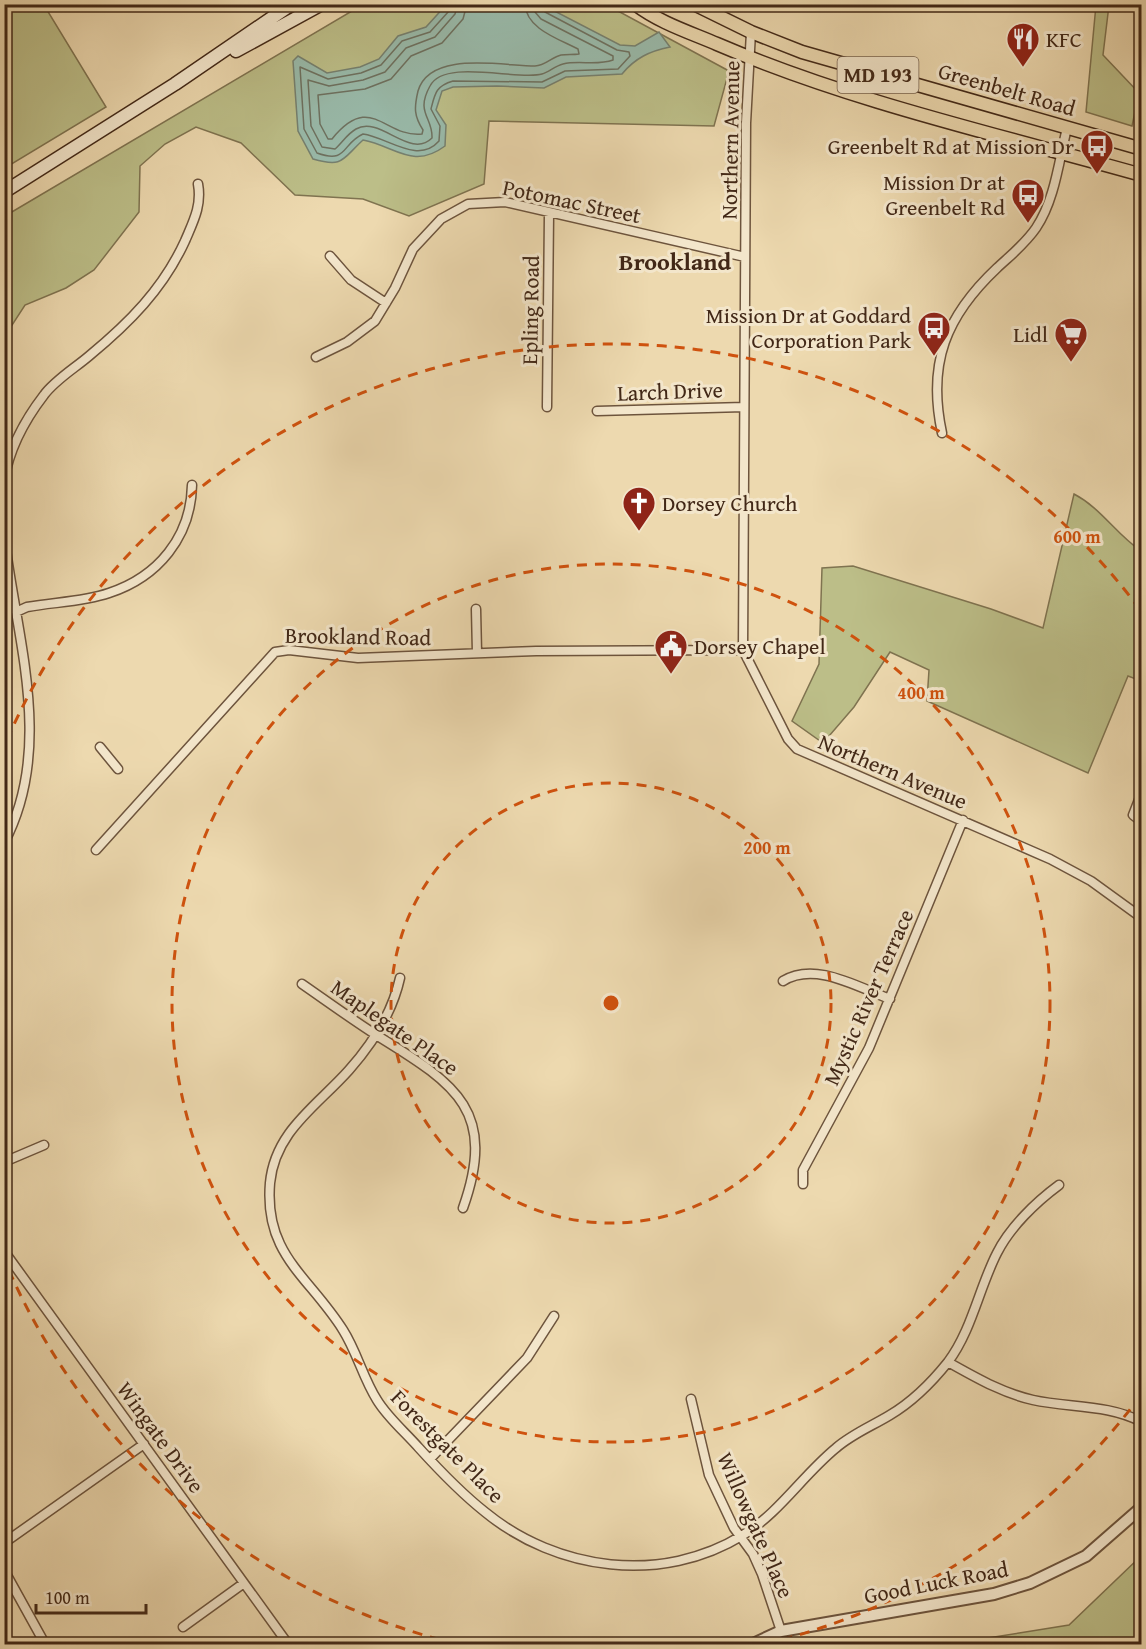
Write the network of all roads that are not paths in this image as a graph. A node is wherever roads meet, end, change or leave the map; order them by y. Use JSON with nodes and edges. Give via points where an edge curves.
{"nodes":[{"id":1,"x":292,"y":4,"type":"edge"},
{"id":2,"x":322,"y":4,"type":"edge"},
{"id":3,"x":635,"y":4,"type":"edge"},
{"id":4,"x":694,"y":4,"type":"edge"},
{"id":5,"x":751,"y":33,"type":"junction"},
{"id":6,"x":750,"y":59,"type":"junction"},
{"id":7,"x":175,"y":84,"type":"junction"},
{"id":8,"x":1067,"y":128,"type":"junction"},
{"id":9,"x":1142,"y":149,"type":"edge"},
{"id":10,"x":1061,"y":153,"type":"junction"},
{"id":11,"x":1142,"y":175,"type":"edge"},
{"id":12,"x":198,"y":184,"type":"dead end"},
{"id":13,"x":4,"y":192,"type":"edge"},
{"id":14,"x":549,"y":214,"type":"junction"},
{"id":15,"x":330,"y":256,"type":"dead end"},
{"id":16,"x":745,"y":257,"type":"junction"},
{"id":17,"x":386,"y":303,"type":"junction"},
{"id":18,"x":316,"y":357,"type":"dead end"},
{"id":19,"x":547,"y":407,"type":"dead end"},
{"id":20,"x":744,"y":407,"type":"junction"},
{"id":21,"x":597,"y":411,"type":"dead end"},
{"id":22,"x":942,"y":433,"type":"dead end"},
{"id":23,"x":4,"y":481,"type":"edge"},
{"id":24,"x":192,"y":485,"type":"dead end"},
{"id":25,"x":4,"y":535,"type":"edge"},
{"id":26,"x":476,"y":609,"type":"dead end"},
{"id":27,"x":16,"y":612,"type":"junction"},
{"id":28,"x":743,"y":650,"type":"junction"},
{"id":29,"x":477,"y":653,"type":"junction"},
{"id":30,"x":100,"y":747,"type":"dead end"},
{"id":31,"x":118,"y":769,"type":"dead end"},
{"id":32,"x":1142,"y":792,"type":"edge"},
{"id":33,"x":963,"y":820,"type":"junction"},
{"id":34,"x":1142,"y":822,"type":"edge"},
{"id":35,"x":4,"y":843,"type":"edge"},
{"id":36,"x":96,"y":850,"type":"dead end"},
{"id":37,"x":1142,"y":918,"type":"edge"},
{"id":38,"x":400,"y":978,"type":"dead end"},
{"id":39,"x":783,"y":981,"type":"dead end"},
{"id":40,"x":302,"y":984,"type":"dead end"},
{"id":41,"x":890,"y":999,"type":"junction"},
{"id":42,"x":377,"y":1035,"type":"junction"},
{"id":43,"x":44,"y":1145,"type":"dead end"},
{"id":44,"x":6,"y":1159,"type":"edge"},
{"id":45,"x":803,"y":1184,"type":"dead end"},
{"id":46,"x":1059,"y":1185,"type":"dead end"},
{"id":47,"x":463,"y":1208,"type":"dead end"},
{"id":48,"x":4,"y":1251,"type":"edge"},
{"id":49,"x":554,"y":1316,"type":"dead end"},
{"id":50,"x":948,"y":1362,"type":"junction"},
{"id":51,"x":691,"y":1399,"type":"dead end"},
{"id":52,"x":1142,"y":1422,"type":"edge"},
{"id":53,"x":144,"y":1444,"type":"junction"},
{"id":54,"x":430,"y":1459,"type":"junction"},
{"id":55,"x":1142,"y":1507,"type":"edge"},
{"id":56,"x":741,"y":1537,"type":"junction"},
{"id":57,"x":4,"y":1543,"type":"edge"},
{"id":58,"x":4,"y":1570,"type":"edge"},
{"id":59,"x":244,"y":1583,"type":"junction"},
{"id":60,"x":183,"y":1627,"type":"dead end"},
{"id":61,"x":781,"y":1630,"type":"junction"},
{"id":62,"x":45,"y":1644,"type":"edge"},
{"id":63,"x":288,"y":1644,"type":"edge"},
{"id":64,"x":753,"y":1644,"type":"edge"}],
"edges":[{"from":1,"to":7,"type":"main road"},
{"from":2,"to":7,"type":"main road"},
{"from":3,"to":6,"type":"main road","name":"Greenbelt Road","number":"MD 193","via":[[681,30]]},
{"from":4,"to":5,"type":"main road","name":"Greenbelt Road","number":"MD 193"},
{"from":5,"to":6,"type":"street","name":"Northern Avenue"},
{"from":5,"to":8,"type":"main road","name":"Greenbelt Road","number":"MD 193","via":[[876,75]]},
{"from":6,"to":10,"type":"main road","name":"Greenbelt Road","number":"MD 193"},
{"from":6,"to":16,"type":"street","name":"Northern Avenue"},
{"from":7,"to":13,"type":"main road"},
{"from":8,"to":9,"type":"main road","name":"Greenbelt Road","number":"MD 193"},
{"from":8,"to":10,"type":"street"},
{"from":10,"to":11,"type":"main road","name":"Greenbelt Road","number":"MD 193"},
{"from":10,"to":22,"type":"street","via":[[1037,226],[966,301],[951,324],[938,374]]},
{"from":12,"to":23,"type":"street","via":[[198,210],[177,261],[134,318],[45,393],[11,448]]},
{"from":14,"to":16,"type":"street","name":"Potomac Street"},
{"from":14,"to":17,"type":"street","name":"Potomac Street","via":[[505,202],[461,206],[441,219],[413,249]]},
{"from":14,"to":19,"type":"street","name":"Epling Road"},
{"from":15,"to":17,"type":"street","via":[[351,280]]},
{"from":16,"to":20,"type":"street","name":"Northern Avenue"},
{"from":17,"to":18,"type":"street","name":"Potomac Street","via":[[375,321],[347,342]]},
{"from":20,"to":21,"type":"street","name":"Larch Drive"},
{"from":20,"to":28,"type":"street","name":"Northern Avenue"},
{"from":24,"to":27,"type":"street","via":[[190,511],[182,534],[148,572],[108,593]]},
{"from":25,"to":27,"type":"street"},
{"from":26,"to":29,"type":"street"},
{"from":27,"to":35,"type":"street","via":[[32,748],[20,810]]},
{"from":28,"to":29,"type":"street","name":"Brookland Road"},
{"from":28,"to":33,"type":"street","name":"Northern Avenue","via":[[788,739],[797,749]]},
{"from":29,"to":36,"type":"street","name":"Brookland Road","via":[[358,657],[275,652]]},
{"from":30,"to":31,"type":"street"},
{"from":32,"to":34,"type":"street","via":[[1133,815]]},
{"from":33,"to":37,"type":"street","name":"Northern Avenue","via":[[1067,868]]},
{"from":33,"to":41,"type":"street","name":"Mystic River Terrace"},
{"from":38,"to":42,"type":"street","name":"Forestgate Place"},
{"from":39,"to":41,"type":"street","via":[[795,974],[819,973]]},
{"from":40,"to":42,"type":"street","name":"Maplegate Place"},
{"from":41,"to":45,"type":"street","name":"Mystic River Terrace","via":[[859,1069],[802,1170]]},
{"from":42,"to":47,"type":"street","name":"Maplegate Place","via":[[450,1085],[467,1110],[476,1157]]},
{"from":42,"to":54,"type":"street","name":"Forestgate Place","via":[[347,1073],[301,1117],[280,1146],[273,1167],[270,1214],[280,1247],[343,1329],[378,1402]]},
{"from":43,"to":44,"type":"street"},
{"from":46,"to":50,"type":"street","name":"Forestgate Place","via":[[1037,1203],[999,1248],[965,1332]]},
{"from":48,"to":53,"type":"street","name":"Wingate Drive"},
{"from":49,"to":54,"type":"street","via":[[527,1358]]},
{"from":50,"to":52,"type":"street","via":[[1025,1398],[1106,1410]]},
{"from":50,"to":56,"type":"street","name":"Forestgate Place","via":[[906,1405],[836,1448]]},
{"from":51,"to":56,"type":"street","name":"Willowgate Place","via":[[709,1474]]},
{"from":53,"to":57,"type":"street"},
{"from":53,"to":59,"type":"street","name":"Wingate Drive"},
{"from":54,"to":56,"type":"street","name":"Forestgate Place","via":[[501,1524],[561,1555],[592,1563],[651,1566],[709,1552]]},
{"from":55,"to":61,"type":"street","name":"Good Luck Road","via":[[1086,1556],[1030,1582],[994,1594]]},
{"from":56,"to":61,"type":"street","name":"Willowgate Place","via":[[762,1574]]},
{"from":58,"to":62,"type":"street"},
{"from":59,"to":60,"type":"street"},
{"from":59,"to":63,"type":"street","name":"Wingate Drive"},
{"from":61,"to":64,"type":"street","name":"Good Luck Road"}]}
